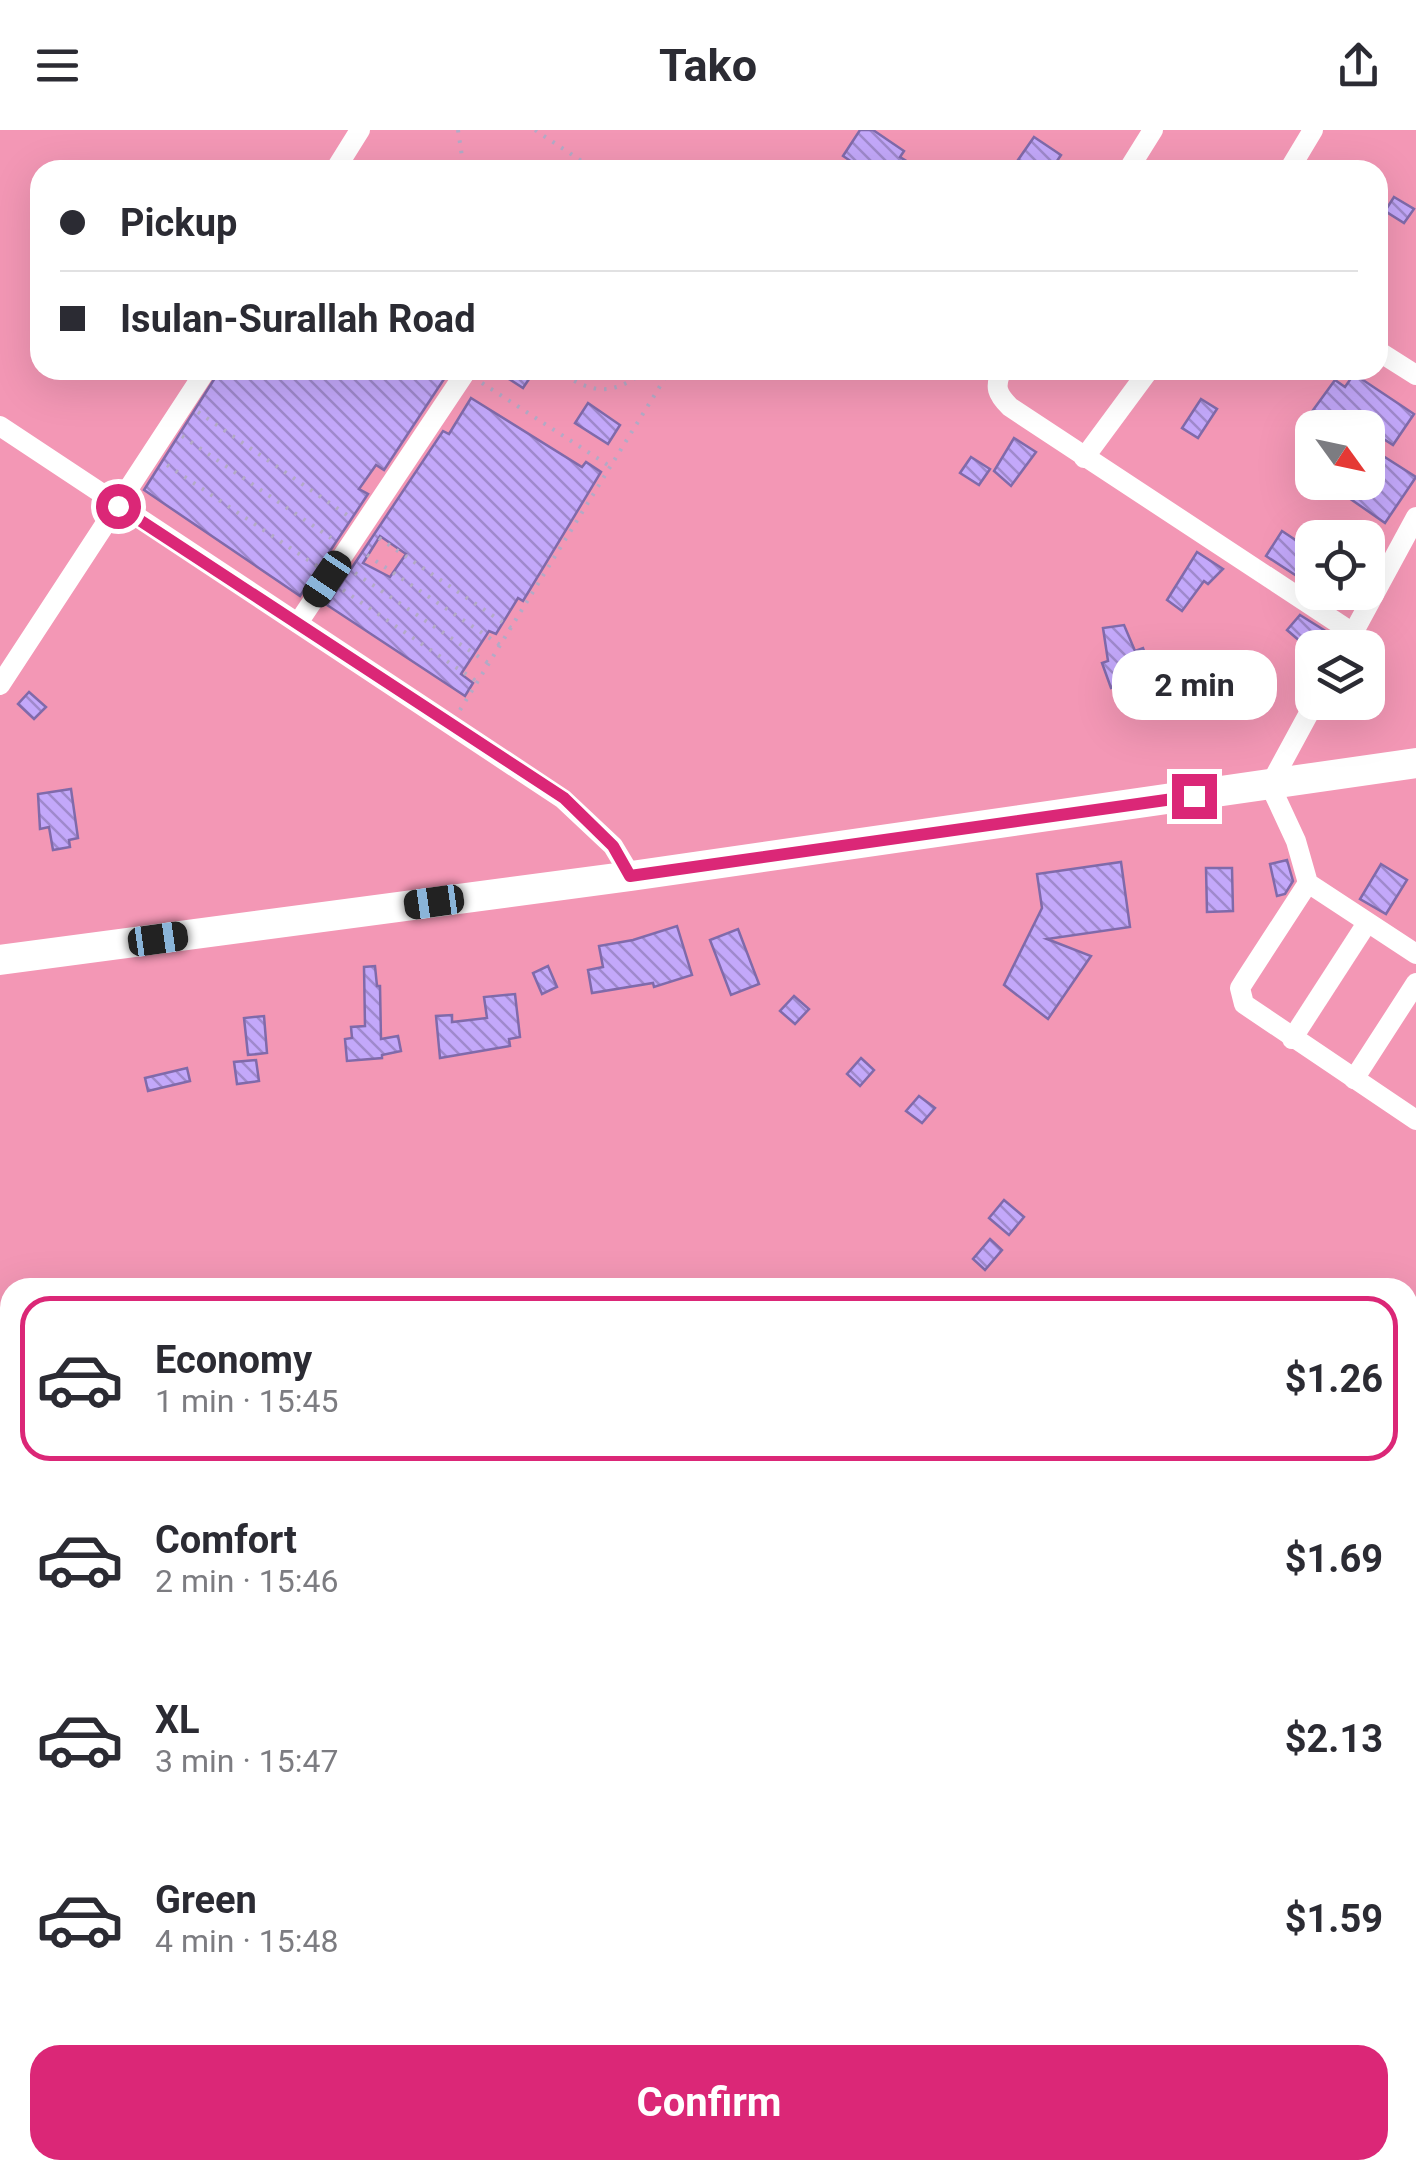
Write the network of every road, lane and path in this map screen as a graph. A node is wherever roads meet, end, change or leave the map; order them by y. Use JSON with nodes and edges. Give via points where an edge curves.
{"nodes":[{"id":1,"x":360,"y":130,"type":"edge"},
{"id":2,"x":458,"y":130,"type":"edge"},
{"id":3,"x":534,"y":130,"type":"edge"},
{"id":4,"x":1153,"y":130,"type":"edge"},
{"id":5,"x":1313,"y":130,"type":"edge"},
{"id":6,"x":341,"y":160,"type":"edge"},
{"id":7,"x":462,"y":160,"type":"edge"},
{"id":8,"x":580,"y":160,"type":"edge"},
{"id":9,"x":1134,"y":160,"type":"edge"},
{"id":10,"x":1295,"y":160,"type":"edge"},
{"id":11,"x":1388,"y":357,"type":"edge"},
{"id":12,"x":1416,"y":375,"type":"edge"},
{"id":13,"x":199,"y":380,"type":"edge"},
{"id":14,"x":460,"y":380,"type":"edge"},
{"id":15,"x":480,"y":380,"type":"edge"},
{"id":16,"x":574,"y":380,"type":"edge"},
{"id":17,"x":631,"y":380,"type":"edge"},
{"id":18,"x":664,"y":380,"type":"edge"},
{"id":19,"x":997,"y":380,"type":"edge"},
{"id":20,"x":1142,"y":380,"type":"edge"},
{"id":21,"x":185,"y":402,"type":"junction"},
{"id":22,"x":0,"y":426,"type":"edge"},
{"id":23,"x":168,"y":428,"type":"junction"},
{"id":24,"x":151,"y":454,"type":"junction"},
{"id":25,"x":1084,"y":458,"type":"junction"},
{"id":26,"x":611,"y":467,"type":"junction"},
{"id":27,"x":118,"y":506,"type":"junction"},
{"id":28,"x":1416,"y":517,"type":"edge"},
{"id":29,"x":343,"y":556,"type":"junction"},
{"id":30,"x":298,"y":623,"type":"junction"},
{"id":31,"x":511,"y":628,"type":"junction"},
{"id":32,"x":1334,"y":630,"type":"edge"},
{"id":33,"x":1354,"y":630,"type":"edge"},
{"id":34,"x":500,"y":645,"type":"junction"},
{"id":35,"x":489,"y":664,"type":"junction"},
{"id":36,"x":477,"y":682,"type":"junction"},
{"id":37,"x":0,"y":685,"type":"edge"},
{"id":38,"x":1305,"y":720,"type":"edge"},
{"id":39,"x":452,"y":723,"type":"junction"},
{"id":40,"x":1416,"y":764,"type":"edge"},
{"id":41,"x":1270,"y":785,"type":"junction"},
{"id":42,"x":630,"y":876,"type":"junction"},
{"id":43,"x":1308,"y":883,"type":"junction"},
{"id":44,"x":1367,"y":924,"type":"junction"},
{"id":45,"x":1416,"y":954,"type":"edge"},
{"id":46,"x":0,"y":960,"type":"edge"},
{"id":47,"x":1416,"y":983,"type":"edge"},
{"id":48,"x":1292,"y":1039,"type":"junction"},
{"id":49,"x":1354,"y":1079,"type":"junction"},
{"id":50,"x":1415,"y":1118,"type":"edge"}],
"edges":[{"from":1,"to":6,"type":"street"},
{"from":2,"to":7,"type":"path"},
{"from":3,"to":8,"type":"path"},
{"from":4,"to":9,"type":"street"},
{"from":5,"to":10,"type":"street"},
{"from":11,"to":12,"type":"street"},
{"from":13,"to":21,"type":"street"},
{"from":14,"to":29,"type":"street"},
{"from":15,"to":26,"type":"path"},
{"from":16,"to":17,"type":"path","via":[[604,390]]},
{"from":18,"to":26,"type":"path"},
{"from":19,"to":25,"type":"street","via":[[1010,408]]},
{"from":20,"to":25,"type":"street"},
{"from":21,"to":23,"type":"street"},
{"from":21,"to":29,"type":"path"},
{"from":22,"to":27,"type":"street"},
{"from":23,"to":24,"type":"street"},
{"from":23,"to":29,"type":"path"},
{"from":24,"to":27,"type":"street"},
{"from":24,"to":29,"type":"path"},
{"from":25,"to":32,"type":"street"},
{"from":26,"to":31,"type":"path"},
{"from":27,"to":30,"type":"street"},
{"from":27,"to":37,"type":"street"},
{"from":28,"to":33,"type":"street"},
{"from":29,"to":30,"type":"street"},
{"from":29,"to":31,"type":"path"},
{"from":29,"to":34,"type":"path"},
{"from":29,"to":35,"type":"path"},
{"from":29,"to":36,"type":"path"},
{"from":30,"to":39,"type":"street"},
{"from":31,"to":34,"type":"path"},
{"from":34,"to":35,"type":"path"},
{"from":35,"to":36,"type":"path"},
{"from":36,"to":39,"type":"path"},
{"from":38,"to":41,"type":"street"},
{"from":39,"to":42,"type":"street","via":[[564,798],[613,846]]},
{"from":40,"to":41,"type":"highway"},
{"from":41,"to":42,"type":"highway"},
{"from":41,"to":43,"type":"street"},
{"from":42,"to":46,"type":"highway"},
{"from":43,"to":44,"type":"street"},
{"from":43,"to":48,"type":"street","via":[[1240,988],[1244,1004]]},
{"from":44,"to":45,"type":"street"},
{"from":44,"to":48,"type":"street"},
{"from":47,"to":49,"type":"street"},
{"from":48,"to":49,"type":"street"},
{"from":49,"to":50,"type":"street"}]}
